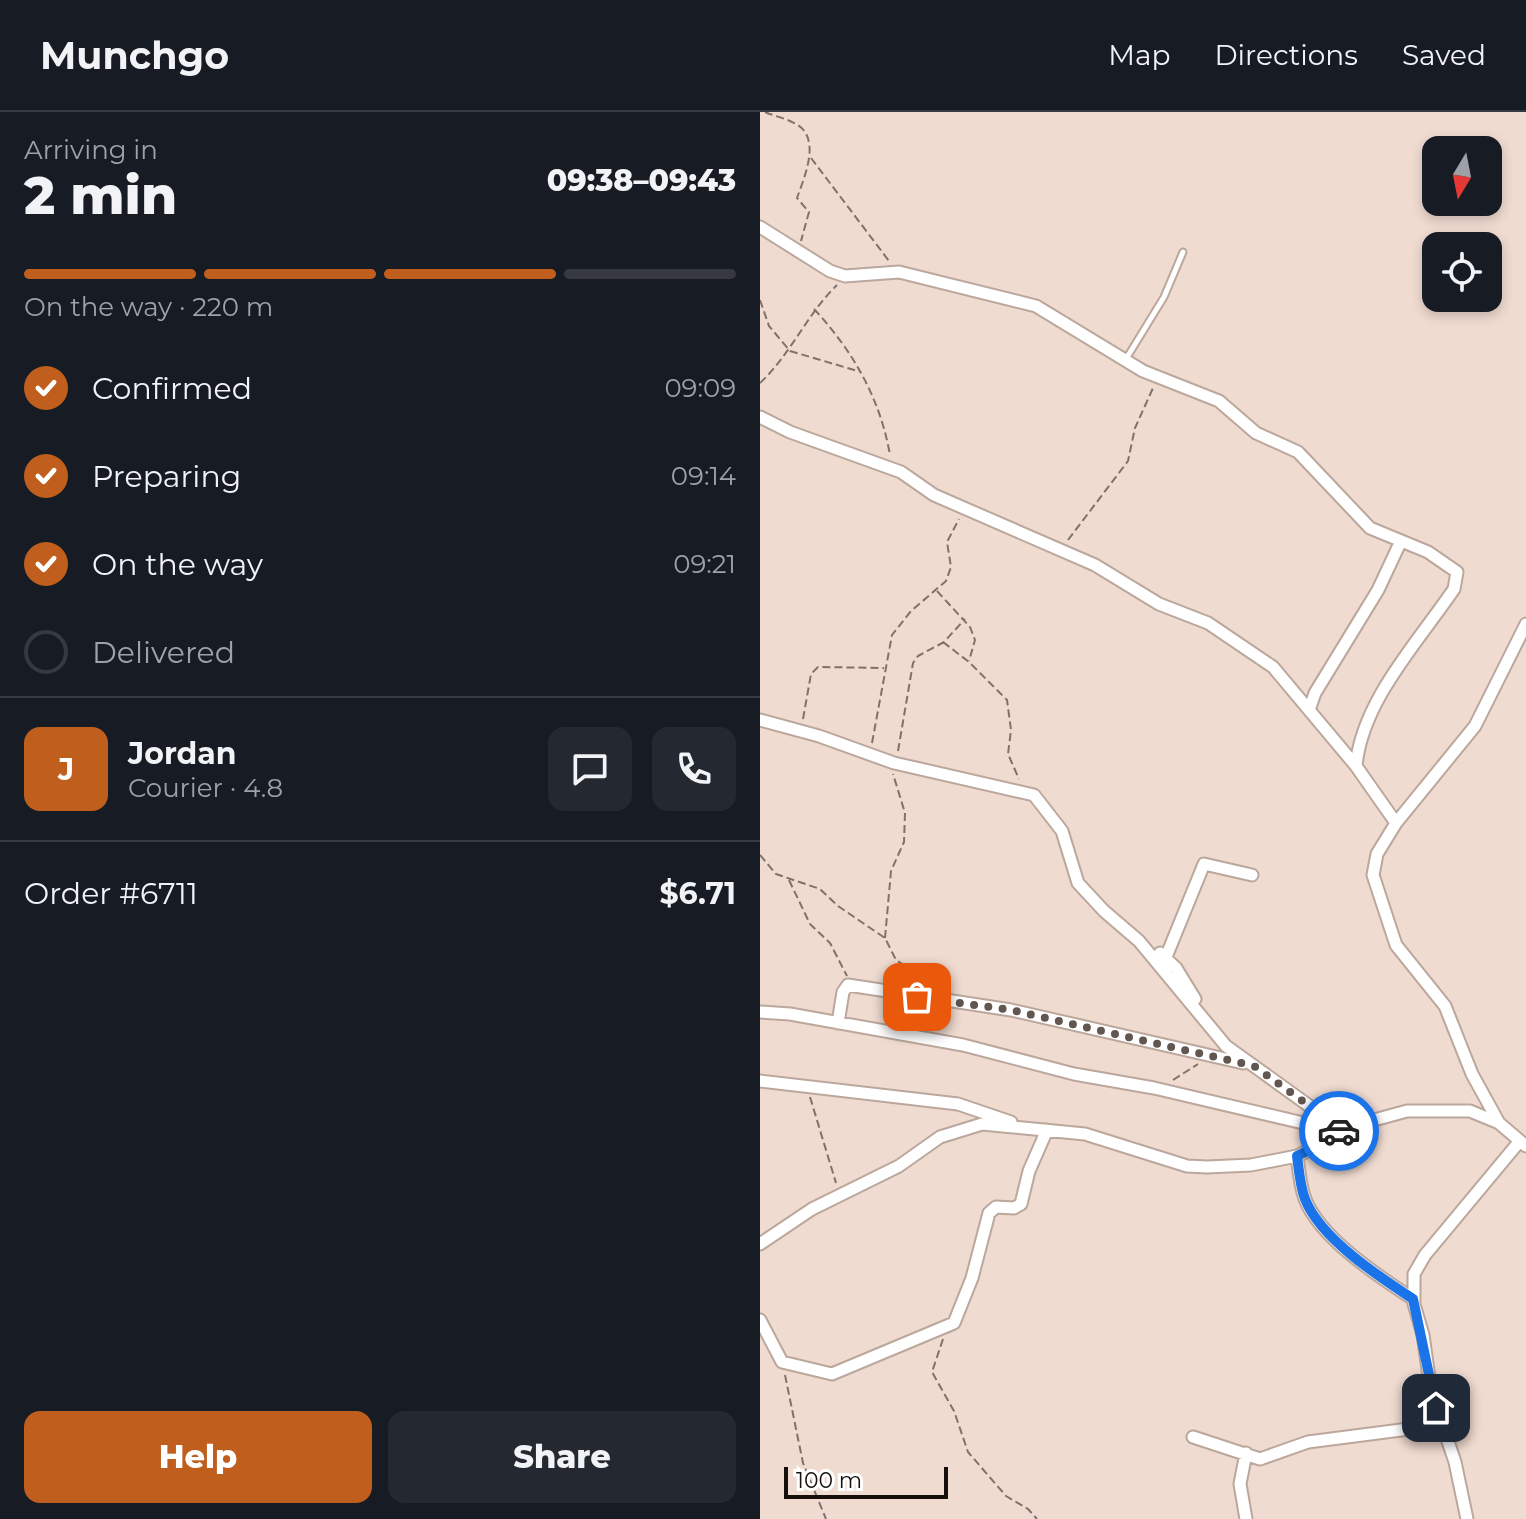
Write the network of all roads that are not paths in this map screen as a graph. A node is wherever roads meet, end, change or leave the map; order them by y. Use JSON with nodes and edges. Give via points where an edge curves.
{"nodes":[{"id":1,"x":760,"y":227,"type":"edge"},
{"id":2,"x":1183,"y":252,"type":"dead end"},
{"id":3,"x":1125,"y":360,"type":"junction"},
{"id":4,"x":760,"y":417,"type":"edge"},
{"id":5,"x":1400,"y":543,"type":"junction"},
{"id":6,"x":1526,"y":624,"type":"edge"},
{"id":7,"x":1309,"y":710,"type":"junction"},
{"id":8,"x":760,"y":720,"type":"edge"},
{"id":9,"x":1356,"y":766,"type":"junction"},
{"id":10,"x":1396,"y":823,"type":"junction"},
{"id":11,"x":1252,"y":875,"type":"dead end"},
{"id":12,"x":1139,"y":941,"type":"junction"},
{"id":13,"x":1166,"y":957,"type":"junction"},
{"id":14,"x":1200,"y":1011,"type":"junction"},
{"id":15,"x":760,"y":1012,"type":"edge"},
{"id":16,"x":838,"y":1023,"type":"junction"},
{"id":17,"x":1254,"y":1066,"type":"junction"},
{"id":18,"x":760,"y":1081,"type":"edge"},
{"id":19,"x":1499,"y":1123,"type":"junction"},
{"id":20,"x":1024,"y":1127,"type":"junction"},
{"id":21,"x":1347,"y":1127,"type":"junction"},
{"id":22,"x":1047,"y":1130,"type":"junction"},
{"id":23,"x":1523,"y":1144,"type":"edge"},
{"id":24,"x":1297,"y":1156,"type":"junction"},
{"id":25,"x":760,"y":1244,"type":"edge"},
{"id":26,"x":1413,"y":1299,"type":"junction"},
{"id":27,"x":760,"y":1320,"type":"edge"},
{"id":28,"x":1440,"y":1425,"type":"junction"},
{"id":29,"x":1193,"y":1437,"type":"dead end"},
{"id":30,"x":1246,"y":1453,"type":"junction"},
{"id":31,"x":1246,"y":1519,"type":"edge"},
{"id":32,"x":1467,"y":1519,"type":"edge"}],
"edges":[{"from":1,"to":3,"type":"street","via":[[847,276],[899,272],[1036,306]]},
{"from":2,"to":3,"type":"lane","via":[[1164,297]]},
{"from":3,"to":5,"type":"street","via":[[1219,401],[1256,433],[1298,452],[1361,521]]},
{"from":4,"to":7,"type":"street","via":[[892,468],[934,495],[1095,565],[1159,604],[1218,629],[1273,667]]},
{"from":5,"to":7,"type":"street"},
{"from":5,"to":9,"type":"street","via":[[1443,560],[1458,577],[1389,683],[1358,745]]},
{"from":6,"to":10,"type":"street","via":[[1475,726]]},
{"from":7,"to":9,"type":"street"},
{"from":8,"to":12,"type":"street","via":[[870,756],[1034,795],[1062,831],[1078,883]]},
{"from":9,"to":10,"type":"street"},
{"from":10,"to":19,"type":"street","via":[[1377,854],[1373,875],[1396,945],[1445,1006]]},
{"from":11,"to":13,"type":"street","via":[[1204,864]]},
{"from":12,"to":13,"type":"street"},
{"from":12,"to":14,"type":"street"},
{"from":13,"to":14,"type":"street"},
{"from":14,"to":17,"type":"street","via":[[1226,1046]]},
{"from":15,"to":16,"type":"street"},
{"from":16,"to":17,"type":"street","via":[[848,985],[1011,1010]]},
{"from":16,"to":21,"type":"street","via":[[963,1045],[1334,1131]]},
{"from":17,"to":21,"type":"street","via":[[1324,1119]]},
{"from":18,"to":20,"type":"street","via":[[958,1104]]},
{"from":19,"to":21,"type":"street","via":[[1455,1109],[1383,1115]]},
{"from":19,"to":23,"type":"street"},
{"from":20,"to":22,"type":"street"},
{"from":20,"to":25,"type":"street","via":[[982,1124],[953,1131]]},
{"from":21,"to":24,"type":"street"},
{"from":22,"to":24,"type":"street","via":[[1105,1138],[1187,1166],[1228,1168]]},
{"from":22,"to":27,"type":"street","via":[[1021,1204],[989,1213],[954,1323],[832,1374],[783,1362]]},
{"from":23,"to":26,"type":"street","via":[[1425,1255],[1414,1274]]},
{"from":24,"to":26,"type":"street","via":[[1304,1196],[1320,1227]]},
{"from":26,"to":28,"type":"street"},
{"from":28,"to":30,"type":"street","via":[[1308,1442],[1260,1459]]},
{"from":28,"to":32,"type":"street","via":[[1455,1462]]},
{"from":29,"to":30,"type":"street"},
{"from":30,"to":31,"type":"street","via":[[1240,1484]]}]}
